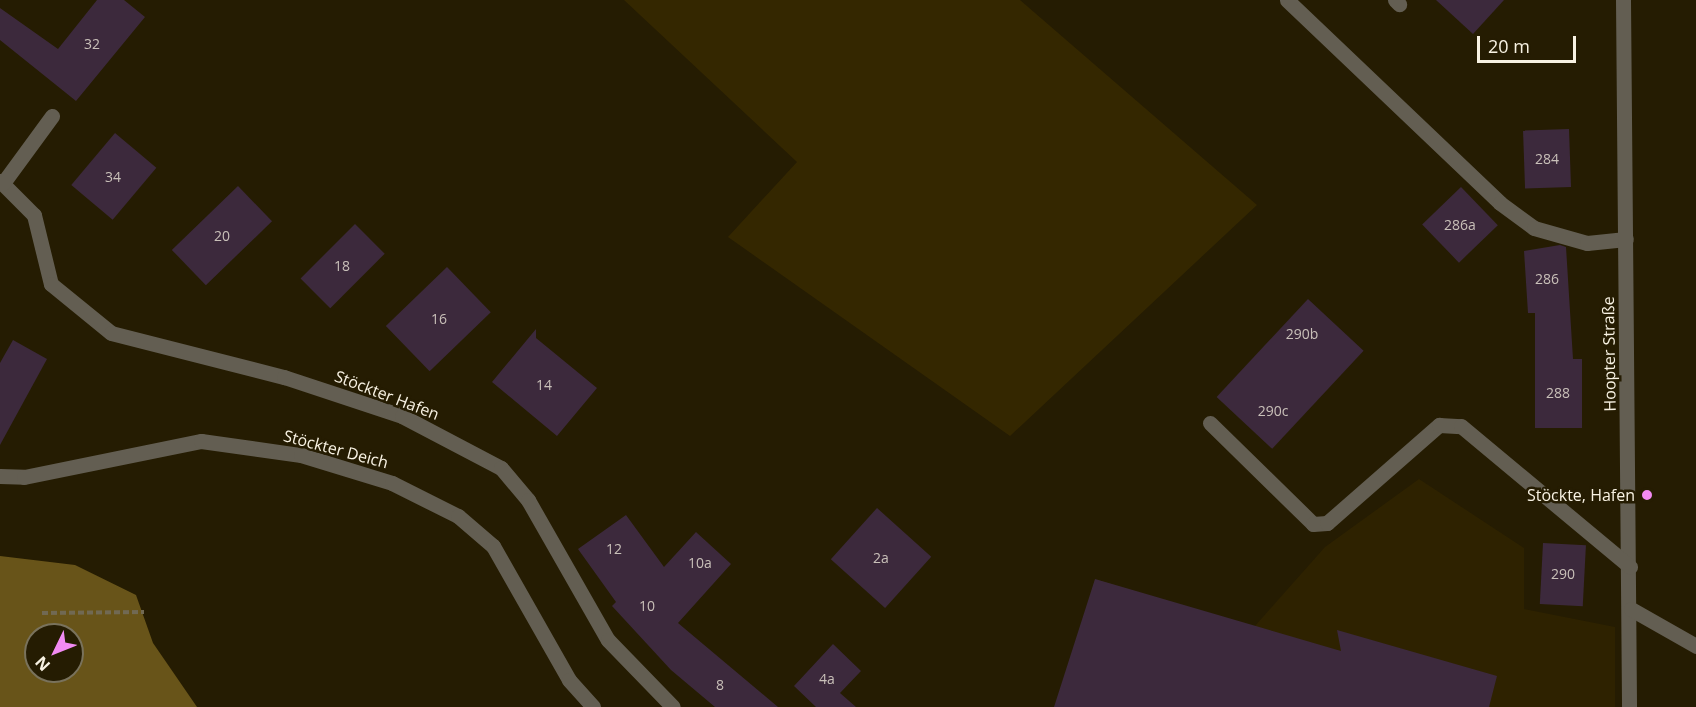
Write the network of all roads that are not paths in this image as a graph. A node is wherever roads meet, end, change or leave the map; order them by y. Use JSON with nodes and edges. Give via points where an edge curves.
{"nodes":[{"id":1,"x":1287,"y":0,"type":"edge"},
{"id":2,"x":1623,"y":0,"type":"edge"},
{"id":3,"x":52,"y":116,"type":"dead end"},
{"id":4,"x":2,"y":182,"type":"edge"},
{"id":5,"x":1626,"y":239,"type":"junction"},
{"id":6,"x":1210,"y":423,"type":"dead end"},
{"id":7,"x":0,"y":476,"type":"edge"},
{"id":8,"x":1630,"y":567,"type":"junction"},
{"id":9,"x":1631,"y":609,"type":"junction"},
{"id":10,"x":1696,"y":646,"type":"edge"},
{"id":11,"x":593,"y":707,"type":"edge"},
{"id":12,"x":673,"y":707,"type":"edge"},
{"id":13,"x":1629,"y":707,"type":"edge"}],
"edges":[{"from":1,"to":5,"type":"street","via":[[1500,203],[1534,228],[1587,243]]},
{"from":2,"to":5,"type":"street","name":"Hoopter Straße"},
{"from":3,"to":4,"type":"street"},
{"from":4,"to":12,"type":"street","name":"Stöckter Hafen","via":[[34,215],[51,284],[111,333],[284,377],[402,416],[501,468],[528,500],[608,640]]},
{"from":5,"to":8,"type":"street","name":"Hoopter Straße"},
{"from":6,"to":8,"type":"street","via":[[1313,524],[1327,523],[1439,425],[1461,426]]},
{"from":7,"to":11,"type":"street","name":"Stöckter Deich","via":[[24,477],[201,441],[301,455],[392,483],[458,516],[493,546],[569,680]]},
{"from":8,"to":9,"type":"street","name":"Hoopter Straße"},
{"from":9,"to":10,"type":"street"},
{"from":9,"to":13,"type":"street","name":"Hoopter Straße"}]}
